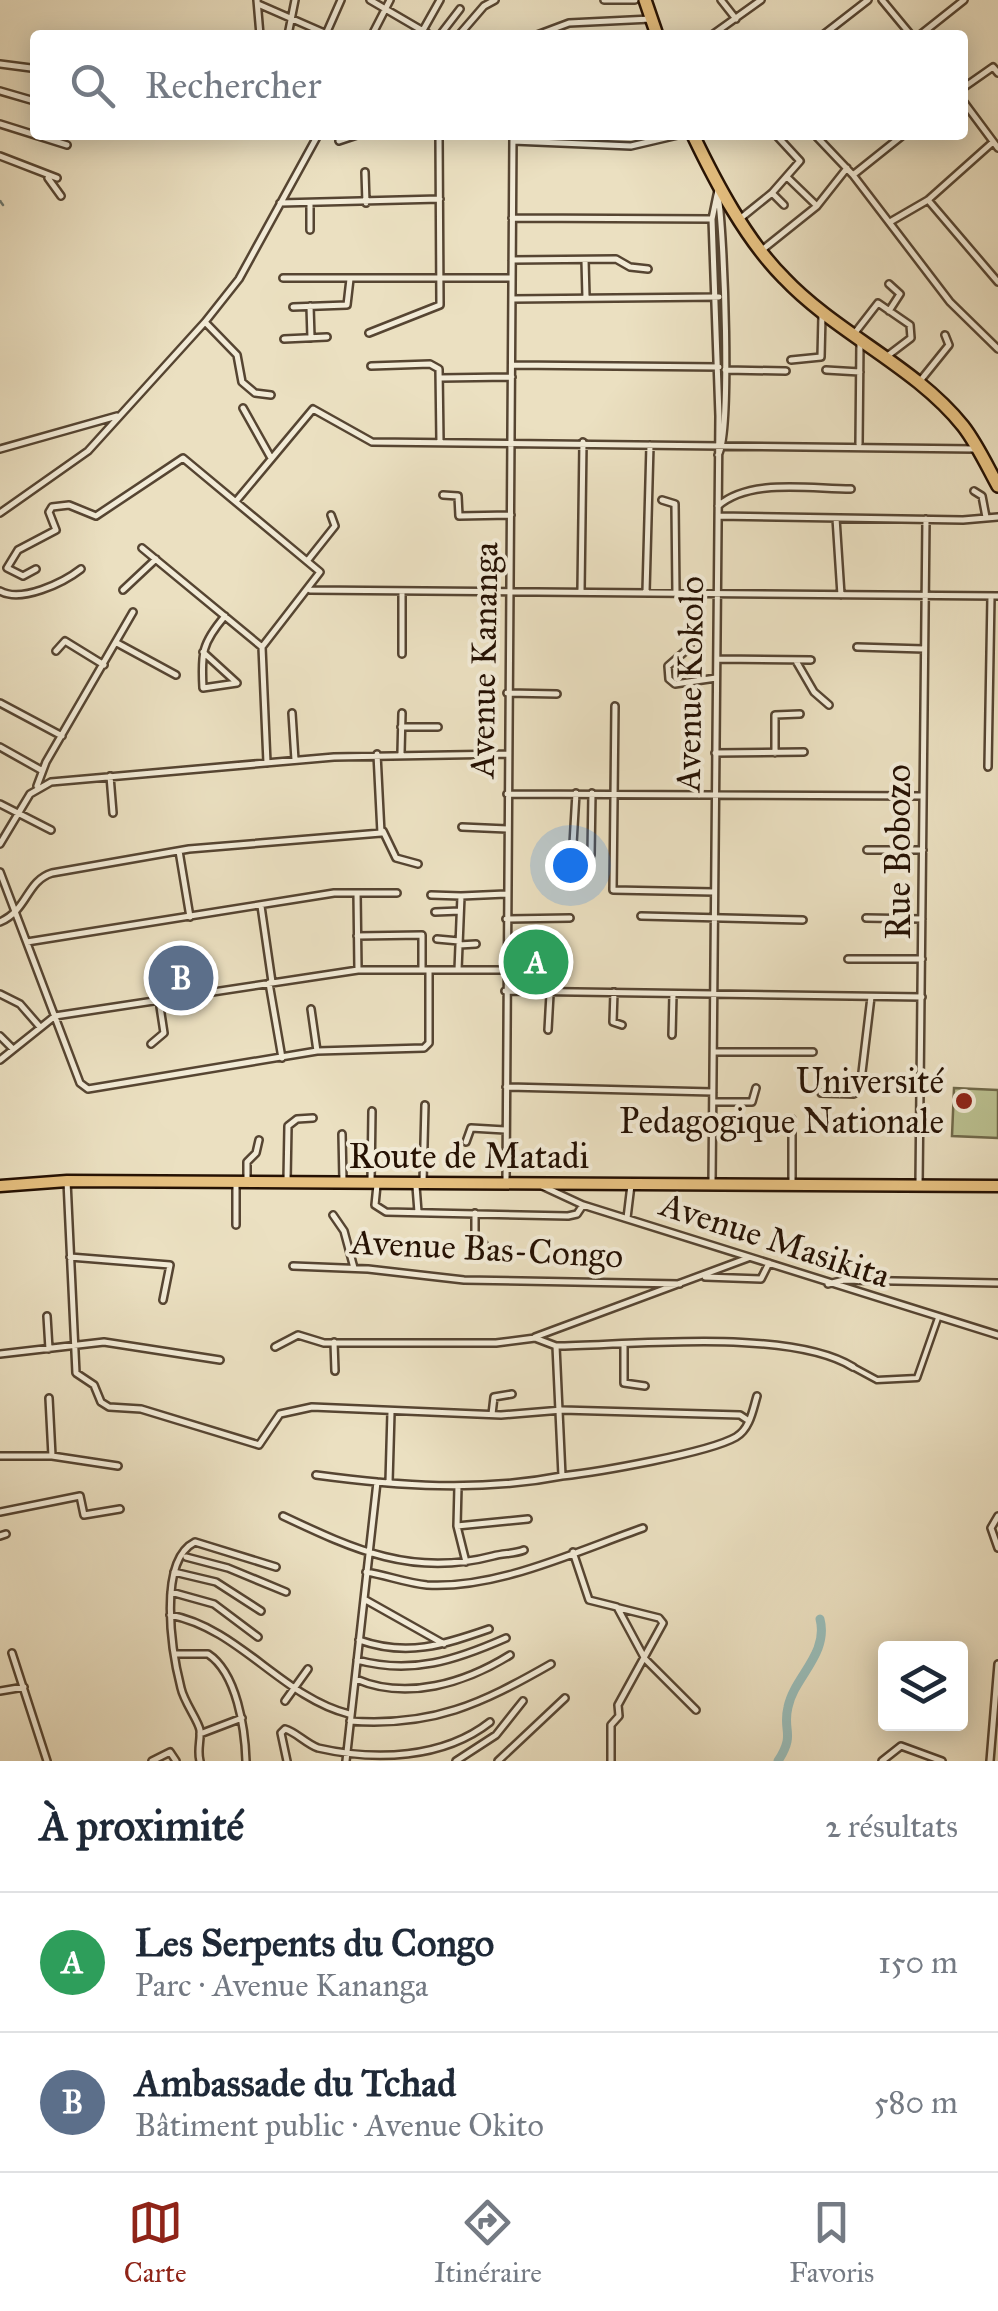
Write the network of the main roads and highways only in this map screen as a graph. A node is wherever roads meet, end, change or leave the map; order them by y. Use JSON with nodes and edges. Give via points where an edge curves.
{"nodes":[{"id":1,"x":645,"y":0,"type":"edge"},
{"id":2,"x":655,"y":30,"type":"edge"},
{"id":3,"x":695,"y":140,"type":"edge"},
{"id":4,"x":998,"y":486,"type":"edge"},
{"id":5,"x":0,"y":1186,"type":"edge"},
{"id":6,"x":998,"y":1186,"type":"edge"}],
"edges":[{"from":1,"to":2,"type":"highway"},
{"from":3,"to":4,"type":"highway","via":[[718,190],[784,279],[955,417]]},
{"from":5,"to":6,"type":"main road","name":"Route de Matadi"}]}
